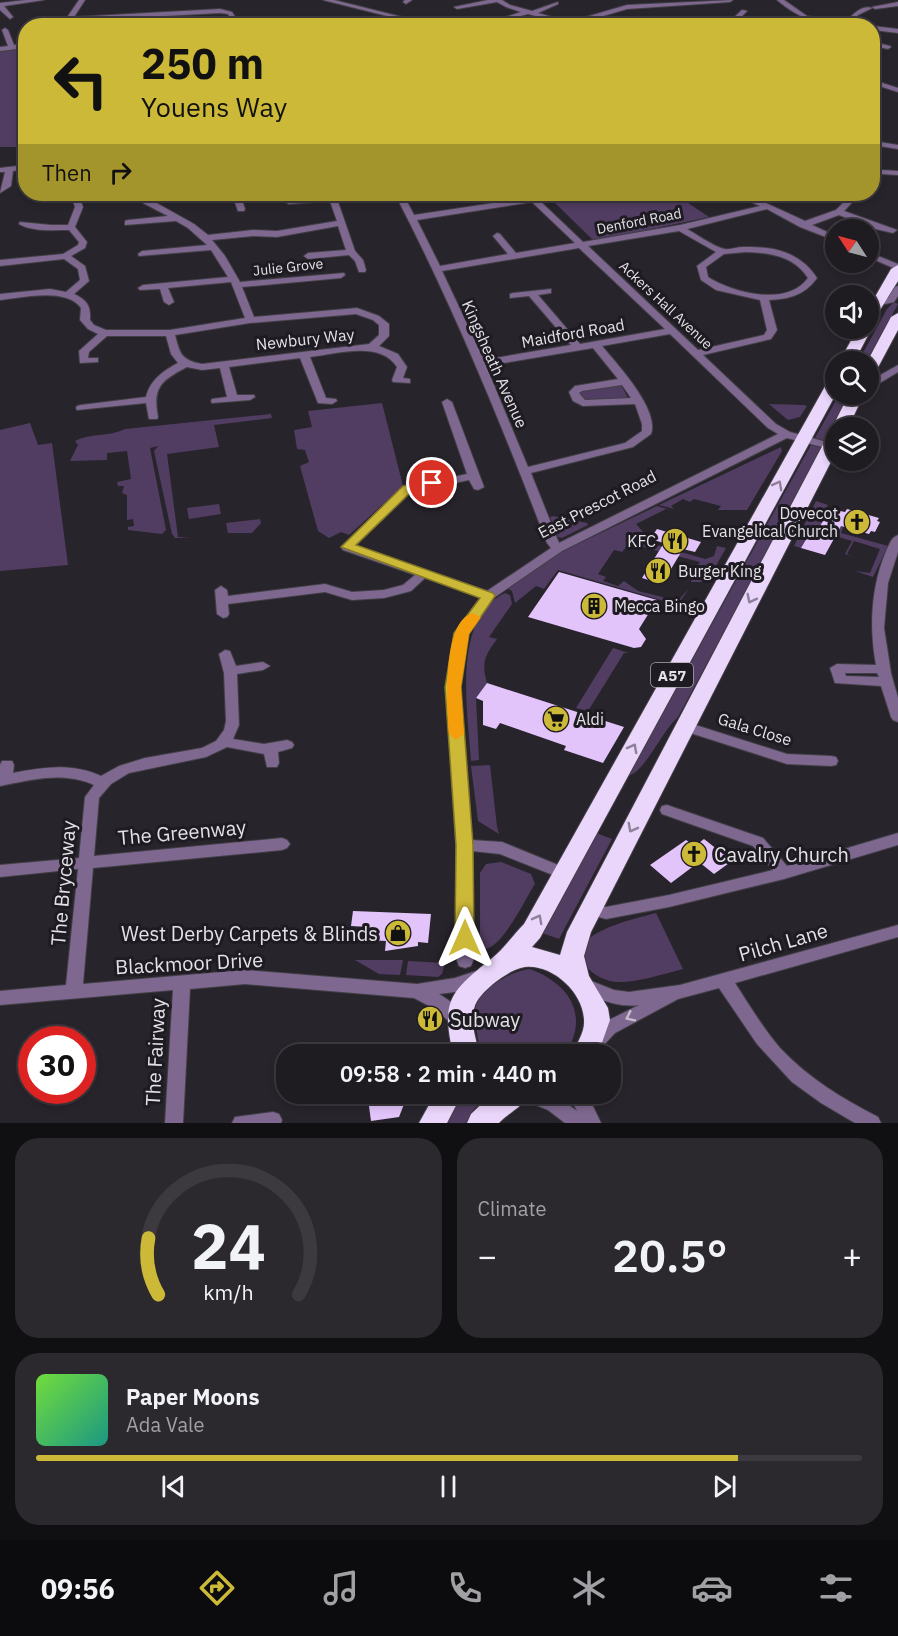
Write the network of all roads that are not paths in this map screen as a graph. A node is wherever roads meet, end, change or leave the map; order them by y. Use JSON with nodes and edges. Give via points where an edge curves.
{"nodes":[{"id":1,"x":8,"y":0,"type":"edge"},
{"id":2,"x":41,"y":0,"type":"edge"},
{"id":3,"x":82,"y":0,"type":"edge"},
{"id":4,"x":327,"y":0,"type":"edge"},
{"id":5,"x":499,"y":0,"type":"edge"},
{"id":6,"x":730,"y":0,"type":"edge"},
{"id":7,"x":780,"y":0,"type":"edge"},
{"id":8,"x":21,"y":1,"type":"edge"},
{"id":9,"x":690,"y":1,"type":"edge"},
{"id":10,"x":195,"y":2,"type":"dead end"},
{"id":11,"x":556,"y":3,"type":"dead end"},
{"id":12,"x":618,"y":3,"type":"dead end"},
{"id":13,"x":0,"y":4,"type":"edge"},
{"id":14,"x":898,"y":4,"type":"edge"},
{"id":15,"x":130,"y":5,"type":"dead end"},
{"id":16,"x":349,"y":5,"type":"junction"},
{"id":17,"x":627,"y":7,"type":"junction"},
{"id":18,"x":457,"y":8,"type":"dead end"},
{"id":19,"x":339,"y":10,"type":"dead end"},
{"id":20,"x":744,"y":11,"type":"dead end"},
{"id":21,"x":198,"y":12,"type":"junction"},
{"id":22,"x":530,"y":12,"type":"junction"},
{"id":23,"x":331,"y":15,"type":"dead end"},
{"id":24,"x":131,"y":16,"type":"junction"},
{"id":25,"x":9,"y":17,"type":"dead end"},
{"id":26,"x":71,"y":18,"type":"edge"},
{"id":27,"x":110,"y":18,"type":"edge"},
{"id":28,"x":232,"y":18,"type":"edge"},
{"id":29,"x":329,"y":18,"type":"edge"},
{"id":30,"x":402,"y":18,"type":"edge"},
{"id":31,"x":509,"y":18,"type":"edge"},
{"id":32,"x":546,"y":18,"type":"edge"},
{"id":33,"x":586,"y":18,"type":"edge"},
{"id":34,"x":737,"y":18,"type":"edge"},
{"id":35,"x":810,"y":18,"type":"edge"},
{"id":36,"x":853,"y":18,"type":"edge"},
{"id":37,"x":880,"y":29,"type":"edge"},
{"id":38,"x":5,"y":30,"type":"dead end"},
{"id":39,"x":898,"y":31,"type":"edge"},
{"id":40,"x":880,"y":45,"type":"edge"},
{"id":41,"x":18,"y":47,"type":"edge"},
{"id":42,"x":888,"y":47,"type":"dead end"},
{"id":43,"x":12,"y":48,"type":"junction"},
{"id":44,"x":0,"y":49,"type":"edge"},
{"id":45,"x":880,"y":84,"type":"edge"},
{"id":46,"x":897,"y":89,"type":"edge"},
{"id":47,"x":880,"y":144,"type":"edge"},
{"id":48,"x":898,"y":147,"type":"edge"},
{"id":49,"x":5,"y":169,"type":"edge"},
{"id":50,"x":880,"y":172,"type":"edge"},
{"id":51,"x":898,"y":173,"type":"edge"},
{"id":52,"x":0,"y":191,"type":"edge"},
{"id":53,"x":77,"y":201,"type":"edge"},
{"id":54,"x":151,"y":201,"type":"edge"},
{"id":55,"x":238,"y":201,"type":"edge"},
{"id":56,"x":300,"y":201,"type":"edge"},
{"id":57,"x":334,"y":201,"type":"edge"},
{"id":58,"x":403,"y":201,"type":"edge"},
{"id":59,"x":504,"y":201,"type":"edge"},
{"id":60,"x":536,"y":201,"type":"edge"},
{"id":61,"x":754,"y":201,"type":"edge"},
{"id":62,"x":849,"y":201,"type":"edge"},
{"id":63,"x":289,"y":202,"type":"dead end"},
{"id":64,"x":766,"y":207,"type":"junction"},
{"id":65,"x":241,"y":209,"type":"dead end"},
{"id":66,"x":839,"y":212,"type":"junction"},
{"id":67,"x":176,"y":218,"type":"junction"},
{"id":68,"x":412,"y":218,"type":"junction"},
{"id":69,"x":128,"y":223,"type":"dead end"},
{"id":70,"x":341,"y":223,"type":"junction"},
{"id":71,"x":23,"y":224,"type":"dead end"},
{"id":72,"x":803,"y":225,"type":"junction"},
{"id":73,"x":71,"y":227,"type":"junction"},
{"id":74,"x":680,"y":228,"type":"junction"},
{"id":75,"x":893,"y":230,"type":"dead end"},
{"id":76,"x":825,"y":234,"type":"edge"},
{"id":77,"x":497,"y":236,"type":"dead end"},
{"id":78,"x":206,"y":238,"type":"junction"},
{"id":79,"x":583,"y":246,"type":"junction"},
{"id":80,"x":212,"y":248,"type":"junction"},
{"id":81,"x":351,"y":252,"type":"junction"},
{"id":82,"x":722,"y":252,"type":"junction"},
{"id":83,"x":142,"y":255,"type":"dead end"},
{"id":84,"x":65,"y":256,"type":"junction"},
{"id":85,"x":308,"y":256,"type":"dead end"},
{"id":86,"x":879,"y":256,"type":"edge"},
{"id":87,"x":515,"y":257,"type":"junction"},
{"id":88,"x":879,"y":258,"type":"edge"},
{"id":89,"x":898,"y":258,"type":"edge"},
{"id":90,"x":0,"y":263,"type":"edge"},
{"id":91,"x":898,"y":268,"type":"edge"},
{"id":92,"x":437,"y":269,"type":"junction"},
{"id":93,"x":362,"y":270,"type":"dead end"},
{"id":94,"x":341,"y":275,"type":"dead end"},
{"id":95,"x":235,"y":282,"type":"junction"},
{"id":96,"x":163,"y":286,"type":"junction"},
{"id":97,"x":143,"y":288,"type":"dead end"},
{"id":98,"x":898,"y":289,"type":"edge"},
{"id":99,"x":548,"y":291,"type":"dead end"},
{"id":100,"x":531,"y":293,"type":"junction"},
{"id":101,"x":68,"y":295,"type":"junction"},
{"id":102,"x":513,"y":296,"type":"dead end"},
{"id":103,"x":0,"y":297,"type":"edge"},
{"id":104,"x":764,"y":298,"type":"junction"},
{"id":105,"x":169,"y":302,"type":"dead end"},
{"id":106,"x":879,"y":304,"type":"joint"},
{"id":107,"x":898,"y":316,"type":"edge"},
{"id":108,"x":250,"y":320,"type":"junction"},
{"id":109,"x":672,"y":331,"type":"junction"},
{"id":110,"x":105,"y":333,"type":"junction"},
{"id":111,"x":170,"y":333,"type":"junction"},
{"id":112,"x":596,"y":345,"type":"junction"},
{"id":113,"x":372,"y":347,"type":"junction"},
{"id":114,"x":578,"y":348,"type":"junction"},
{"id":115,"x":879,"y":352,"type":"edge"},
{"id":116,"x":699,"y":353,"type":"junction"},
{"id":117,"x":304,"y":355,"type":"junction"},
{"id":118,"x":95,"y":360,"type":"dead end"},
{"id":119,"x":184,"y":364,"type":"junction"},
{"id":120,"x":479,"y":364,"type":"junction"},
{"id":121,"x":224,"y":365,"type":"junction"},
{"id":122,"x":898,"y":368,"type":"edge"},
{"id":123,"x":879,"y":380,"type":"edge"},
{"id":124,"x":406,"y":381,"type":"dead end"},
{"id":125,"x":626,"y":381,"type":"junction"},
{"id":126,"x":825,"y":396,"type":"edge"},
{"id":127,"x":250,"y":397,"type":"dead end"},
{"id":128,"x":233,"y":398,"type":"junction"},
{"id":129,"x":148,"y":400,"type":"junction"},
{"id":130,"x":216,"y":401,"type":"dead end"},
{"id":131,"x":332,"y":401,"type":"dead end"},
{"id":132,"x":637,"y":401,"type":"junction"},
{"id":133,"x":447,"y":402,"type":"dead end"},
{"id":134,"x":81,"y":408,"type":"dead end"},
{"id":135,"x":153,"y":417,"type":"dead end"},
{"id":136,"x":795,"y":437,"type":"junction"},
{"id":137,"x":825,"y":440,"type":"edge"},
{"id":138,"x":825,"y":457,"type":"edge"},
{"id":139,"x":525,"y":471,"type":"junction"},
{"id":140,"x":469,"y":477,"type":"junction"},
{"id":141,"x":478,"y":488,"type":"dead end"},
{"id":142,"x":897,"y":545,"type":"edge"},
{"id":143,"x":558,"y":548,"type":"junction"},
{"id":144,"x":424,"y":573,"type":"junction"},
{"id":145,"x":488,"y":596,"type":"junction"},
{"id":146,"x":222,"y":601,"type":"dead end"},
{"id":147,"x":225,"y":654,"type":"dead end"},
{"id":148,"x":263,"y":666,"type":"dead end"},
{"id":149,"x":232,"y":671,"type":"junction"},
{"id":150,"x":898,"y":717,"type":"edge"},
{"id":151,"x":686,"y":727,"type":"junction"},
{"id":152,"x":226,"y":742,"type":"junction"},
{"id":153,"x":286,"y":745,"type":"dead end"},
{"id":154,"x":831,"y":761,"type":"dead end"},
{"id":155,"x":4,"y":775,"type":"edge"},
{"id":156,"x":100,"y":782,"type":"junction"},
{"id":157,"x":667,"y":810,"type":"dead end"},
{"id":158,"x":898,"y":839,"type":"edge"},
{"id":159,"x":282,"y":844,"type":"dead end"},
{"id":160,"x":464,"y":845,"type":"junction"},
{"id":161,"x":86,"y":862,"type":"junction"},
{"id":162,"x":0,"y":871,"type":"edge"},
{"id":163,"x":563,"y":873,"type":"junction"},
{"id":164,"x":783,"y":873,"type":"junction"},
{"id":165,"x":590,"y":909,"type":"junction"},
{"id":166,"x":898,"y":931,"type":"edge"},
{"id":167,"x":465,"y":961,"type":"dead end"},
{"id":168,"x":495,"y":969,"type":"junction"},
{"id":169,"x":578,"y":981,"type":"junction"},
{"id":170,"x":724,"y":981,"type":"junction"},
{"id":171,"x":182,"y":984,"type":"junction"},
{"id":172,"x":74,"y":990,"type":"junction"},
{"id":173,"x":417,"y":991,"type":"junction"},
{"id":174,"x":680,"y":992,"type":"junction"},
{"id":175,"x":0,"y":998,"type":"edge"},
{"id":176,"x":463,"y":1042,"type":"edge"},
{"id":177,"x":589,"y":1044,"type":"edge"},
{"id":178,"x":594,"y":1044,"type":"edge"},
{"id":179,"x":444,"y":1104,"type":"edge"},
{"id":180,"x":499,"y":1104,"type":"edge"},
{"id":181,"x":554,"y":1104,"type":"edge"},
{"id":182,"x":583,"y":1104,"type":"edge"},
{"id":183,"x":273,"y":1120,"type":"dead end"},
{"id":184,"x":174,"y":1123,"type":"edge"},
{"id":185,"x":241,"y":1123,"type":"edge"},
{"id":186,"x":434,"y":1123,"type":"edge"},
{"id":187,"x":481,"y":1123,"type":"edge"},
{"id":188,"x":579,"y":1123,"type":"edge"},
{"id":189,"x":592,"y":1123,"type":"edge"},
{"id":190,"x":872,"y":1123,"type":"edge"}],
"edges":[{"from":1,"to":13,"type":"street"},
{"from":2,"to":8,"type":"street"},
{"from":3,"to":26,"type":"street"},
{"from":4,"to":16,"type":"street"},
{"from":5,"to":18,"type":"street"},
{"from":5,"to":22,"type":"street"},
{"from":6,"to":9,"type":"street"},
{"from":7,"to":35,"type":"street"},
{"from":8,"to":13,"type":"street"},
{"from":9,"to":17,"type":"street"},
{"from":10,"to":21,"type":"street"},
{"from":11,"to":22,"type":"street"},
{"from":12,"to":17,"type":"street"},
{"from":13,"to":25,"type":"street"},
{"from":14,"to":36,"type":"street","via":[[872,8]]},
{"from":15,"to":24,"type":"street"},
{"from":16,"to":19,"type":"street"},
{"from":16,"to":30,"type":"street"},
{"from":17,"to":33,"type":"street"},
{"from":20,"to":34,"type":"street"},
{"from":21,"to":24,"type":"street"},
{"from":21,"to":28,"type":"street","via":[[227,12]]},
{"from":22,"to":31,"type":"street"},
{"from":22,"to":32,"type":"street"},
{"from":23,"to":29,"type":"street"},
{"from":24,"to":27,"type":"street"},
{"from":37,"to":39,"type":"street"},
{"from":38,"to":43,"type":"street"},
{"from":40,"to":42,"type":"street"},
{"from":41,"to":43,"type":"street"},
{"from":43,"to":44,"type":"street"},
{"from":45,"to":46,"type":"street"},
{"from":47,"to":48,"type":"street"},
{"from":49,"to":52,"type":"street","via":[[6,186]]},
{"from":50,"to":51,"type":"street"},
{"from":53,"to":73,"type":"street","via":[[79,207]]},
{"from":54,"to":67,"type":"street"},
{"from":55,"to":65,"type":"street"},
{"from":56,"to":63,"type":"street"},
{"from":57,"to":70,"type":"street"},
{"from":58,"to":68,"type":"street","name":"Kingsheath Avenue"},
{"from":59,"to":68,"type":"street"},
{"from":60,"to":79,"type":"street","name":"Ackers Hall Avenue"},
{"from":61,"to":64,"type":"street"},
{"from":62,"to":66,"type":"street"},
{"from":64,"to":72,"type":"street"},
{"from":64,"to":74,"type":"street","name":"Denford Road"},
{"from":66,"to":72,"type":"street"},
{"from":66,"to":75,"type":"street"},
{"from":67,"to":69,"type":"street"},
{"from":67,"to":78,"type":"street"},
{"from":68,"to":92,"type":"street","name":"Kingsheath Avenue"},
{"from":70,"to":78,"type":"street","via":[[277,234]]},
{"from":70,"to":81,"type":"street"},
{"from":71,"to":73,"type":"street"},
{"from":72,"to":76,"type":"street"},
{"from":73,"to":84,"type":"street","via":[[83,242]]},
{"from":74,"to":79,"type":"street","name":"Denford Road"},
{"from":74,"to":82,"type":"street"},
{"from":77,"to":87,"type":"street"},
{"from":78,"to":80,"type":"street"},
{"from":79,"to":87,"type":"street","name":"Denford Road"},
{"from":79,"to":109,"type":"street","name":"Ackers Hall Avenue"},
{"from":80,"to":83,"type":"street"},
{"from":80,"to":95,"type":"street"},
{"from":81,"to":85,"type":"street"},
{"from":81,"to":93,"type":"street"},
{"from":82,"to":104,"type":"street","via":[[701,266],[704,278],[719,288]]},
{"from":82,"to":104,"type":"street","via":[[773,252],[789,256],[809,269],[813,278],[808,286],[794,293]]},
{"from":84,"to":90,"type":"street"},
{"from":84,"to":101,"type":"street","via":[[85,272],[85,281]]},
{"from":86,"to":89,"type":"street"},
{"from":87,"to":92,"type":"street","name":"Denford Road"},
{"from":88,"to":91,"type":"street"},
{"from":91,"to":106,"type":"highway"},
{"from":92,"to":120,"type":"street","name":"Kingsheath Avenue"},
{"from":94,"to":95,"type":"street","name":"Julie Grove"},
{"from":95,"to":96,"type":"street","name":"Julie Grove"},
{"from":95,"to":108,"type":"street"},
{"from":96,"to":97,"type":"street","name":"Julie Grove"},
{"from":96,"to":105,"type":"street"},
{"from":98,"to":106,"type":"street","via":[[891,300]]},
{"from":99,"to":100,"type":"street"},
{"from":100,"to":102,"type":"street"},
{"from":100,"to":114,"type":"street"},
{"from":101,"to":103,"type":"street","via":[[50,292]]},
{"from":101,"to":110,"type":"street","via":[[81,301],[86,308],[85,320],[91,327]]},
{"from":104,"to":116,"type":"street","via":[[771,330],[768,337]]},
{"from":107,"to":115,"type":"highway"},
{"from":108,"to":111,"type":"street"},
{"from":108,"to":113,"type":"street","name":"Newbury Way","via":[[357,311],[384,324],[384,336]]},
{"from":109,"to":112,"type":"street","name":"Maidford Road"},
{"from":109,"to":116,"type":"street","name":"Ackers Hall Avenue"},
{"from":110,"to":111,"type":"street"},
{"from":110,"to":118,"type":"street","via":[[84,351],[83,361]]},
{"from":111,"to":119,"type":"street","via":[[175,356]]},
{"from":112,"to":114,"type":"street","name":"Maidford Road"},
{"from":112,"to":125,"type":"street"},
{"from":113,"to":117,"type":"street","name":"Newbury Way"},
{"from":113,"to":124,"type":"street","via":[[395,356],[402,367],[397,380]]},
{"from":114,"to":120,"type":"street","name":"Maidford Road"},
{"from":116,"to":136,"type":"street","name":"Ackers Hall Avenue","via":[[772,426]]},
{"from":117,"to":121,"type":"street","name":"Newbury Way"},
{"from":117,"to":131,"type":"street","via":[[322,401]]},
{"from":119,"to":121,"type":"street","name":"Newbury Way"},
{"from":119,"to":129,"type":"street","via":[[155,384]]},
{"from":120,"to":139,"type":"street","name":"Kingsheath Avenue"},
{"from":121,"to":128,"type":"street"},
{"from":122,"to":123,"type":"street"},
{"from":125,"to":132,"type":"street"},
{"from":125,"to":132,"type":"street","via":[[574,392],[583,403]]},
{"from":126,"to":136,"type":"highway","number":"A57"},
{"from":127,"to":128,"type":"street"},
{"from":128,"to":130,"type":"street"},
{"from":129,"to":134,"type":"street"},
{"from":129,"to":135,"type":"street"},
{"from":132,"to":139,"type":"street","via":[[650,428],[637,442]]},
{"from":133,"to":140,"type":"street"},
{"from":136,"to":137,"type":"street"},
{"from":136,"to":143,"type":"street","name":"East Prescot Road"},
{"from":163,"to":136,"type":"highway","number":"A57","one_way":true},
{"from":138,"to":151,"type":"highway","number":"A57","one_way":true},
{"from":139,"to":143,"type":"street","name":"Kingsheath Avenue"},
{"from":140,"to":141,"type":"street"},
{"from":140,"to":144,"type":"street","via":[[407,489],[347,547]]},
{"from":142,"to":150,"type":"street","via":[[884,572],[877,613],[884,676]]},
{"from":143,"to":145,"type":"street","name":"East Prescot Road"},
{"from":144,"to":145,"type":"street"},
{"from":144,"to":146,"type":"street","via":[[406,588],[384,594],[352,596],[325,588]]},
{"from":145,"to":160,"type":"street","name":"East Prescot Road","via":[[462,633],[453,687]]},
{"from":147,"to":149,"type":"street"},
{"from":148,"to":149,"type":"street"},
{"from":149,"to":152,"type":"street","via":[[232,729]]},
{"from":151,"to":154,"type":"street","name":"Gala Close","via":[[817,768]]},
{"from":151,"to":165,"type":"highway","number":"A57","one_way":true},
{"from":152,"to":153,"type":"street","via":[[272,757]]},
{"from":152,"to":156,"type":"street","via":[[204,753],[125,768]]},
{"from":155,"to":156,"type":"street","via":[[54,771]]},
{"from":156,"to":161,"type":"street","name":"The Bryceway","via":[[92,796]]},
{"from":157,"to":164,"type":"street","via":[[758,842]]},
{"from":158,"to":164,"type":"street"},
{"from":159,"to":161,"type":"street","name":"The Greenway"},
{"from":160,"to":163,"type":"street","via":[[502,848]]},
{"from":160,"to":167,"type":"street","name":"East Prescot Road"},
{"from":161,"to":162,"type":"street","name":"The Greenway"},
{"from":161,"to":172,"type":"street","name":"The Bryceway"},
{"from":168,"to":163,"type":"highway","number":"A57","one_way":true,"via":[[532,931]]},
{"from":164,"to":165,"type":"street","via":[[609,913]]},
{"from":165,"to":169,"type":"highway","number":"A57","via":[[572,956]]},
{"from":166,"to":170,"type":"street","name":"Pilch Lane"},
{"from":168,"to":169,"type":"highway","number":"A57","via":[[527,957],[541,959],[569,972]]},
{"from":168,"to":173,"type":"street","name":"Blackmoor Drive","via":[[455,985]]},
{"from":168,"to":176,"type":"highway","number":"A57","via":[[465,997]]},
{"from":169,"to":174,"type":"street","name":"Pilch Lane","via":[[613,997],[629,999]]},
{"from":169,"to":177,"type":"highway","number":"A57","via":[[596,1012]]},
{"from":170,"to":174,"type":"street","name":"Pilch Lane"},
{"from":170,"to":190,"type":"street","via":[[764,1041],[805,1081]]},
{"from":171,"to":172,"type":"street","name":"Blackmoor Drive"},
{"from":171,"to":173,"type":"street","name":"Blackmoor Drive","via":[[245,977]]},
{"from":171,"to":184,"type":"street","name":"The Fairway"},
{"from":172,"to":175,"type":"street","name":"Blackmoor Drive"},
{"from":173,"to":176,"type":"street","name":"Blackmoor Drive","via":[[441,1004]]},
{"from":174,"to":178,"type":"street","name":"Pilch Lane","one_way":true,"via":[[609,1028]]},
{"from":179,"to":186,"type":"highway"},
{"from":180,"to":187,"type":"highway"},
{"from":181,"to":188,"type":"street"},
{"from":182,"to":189,"type":"street"},
{"from":183,"to":185,"type":"street"}]}
